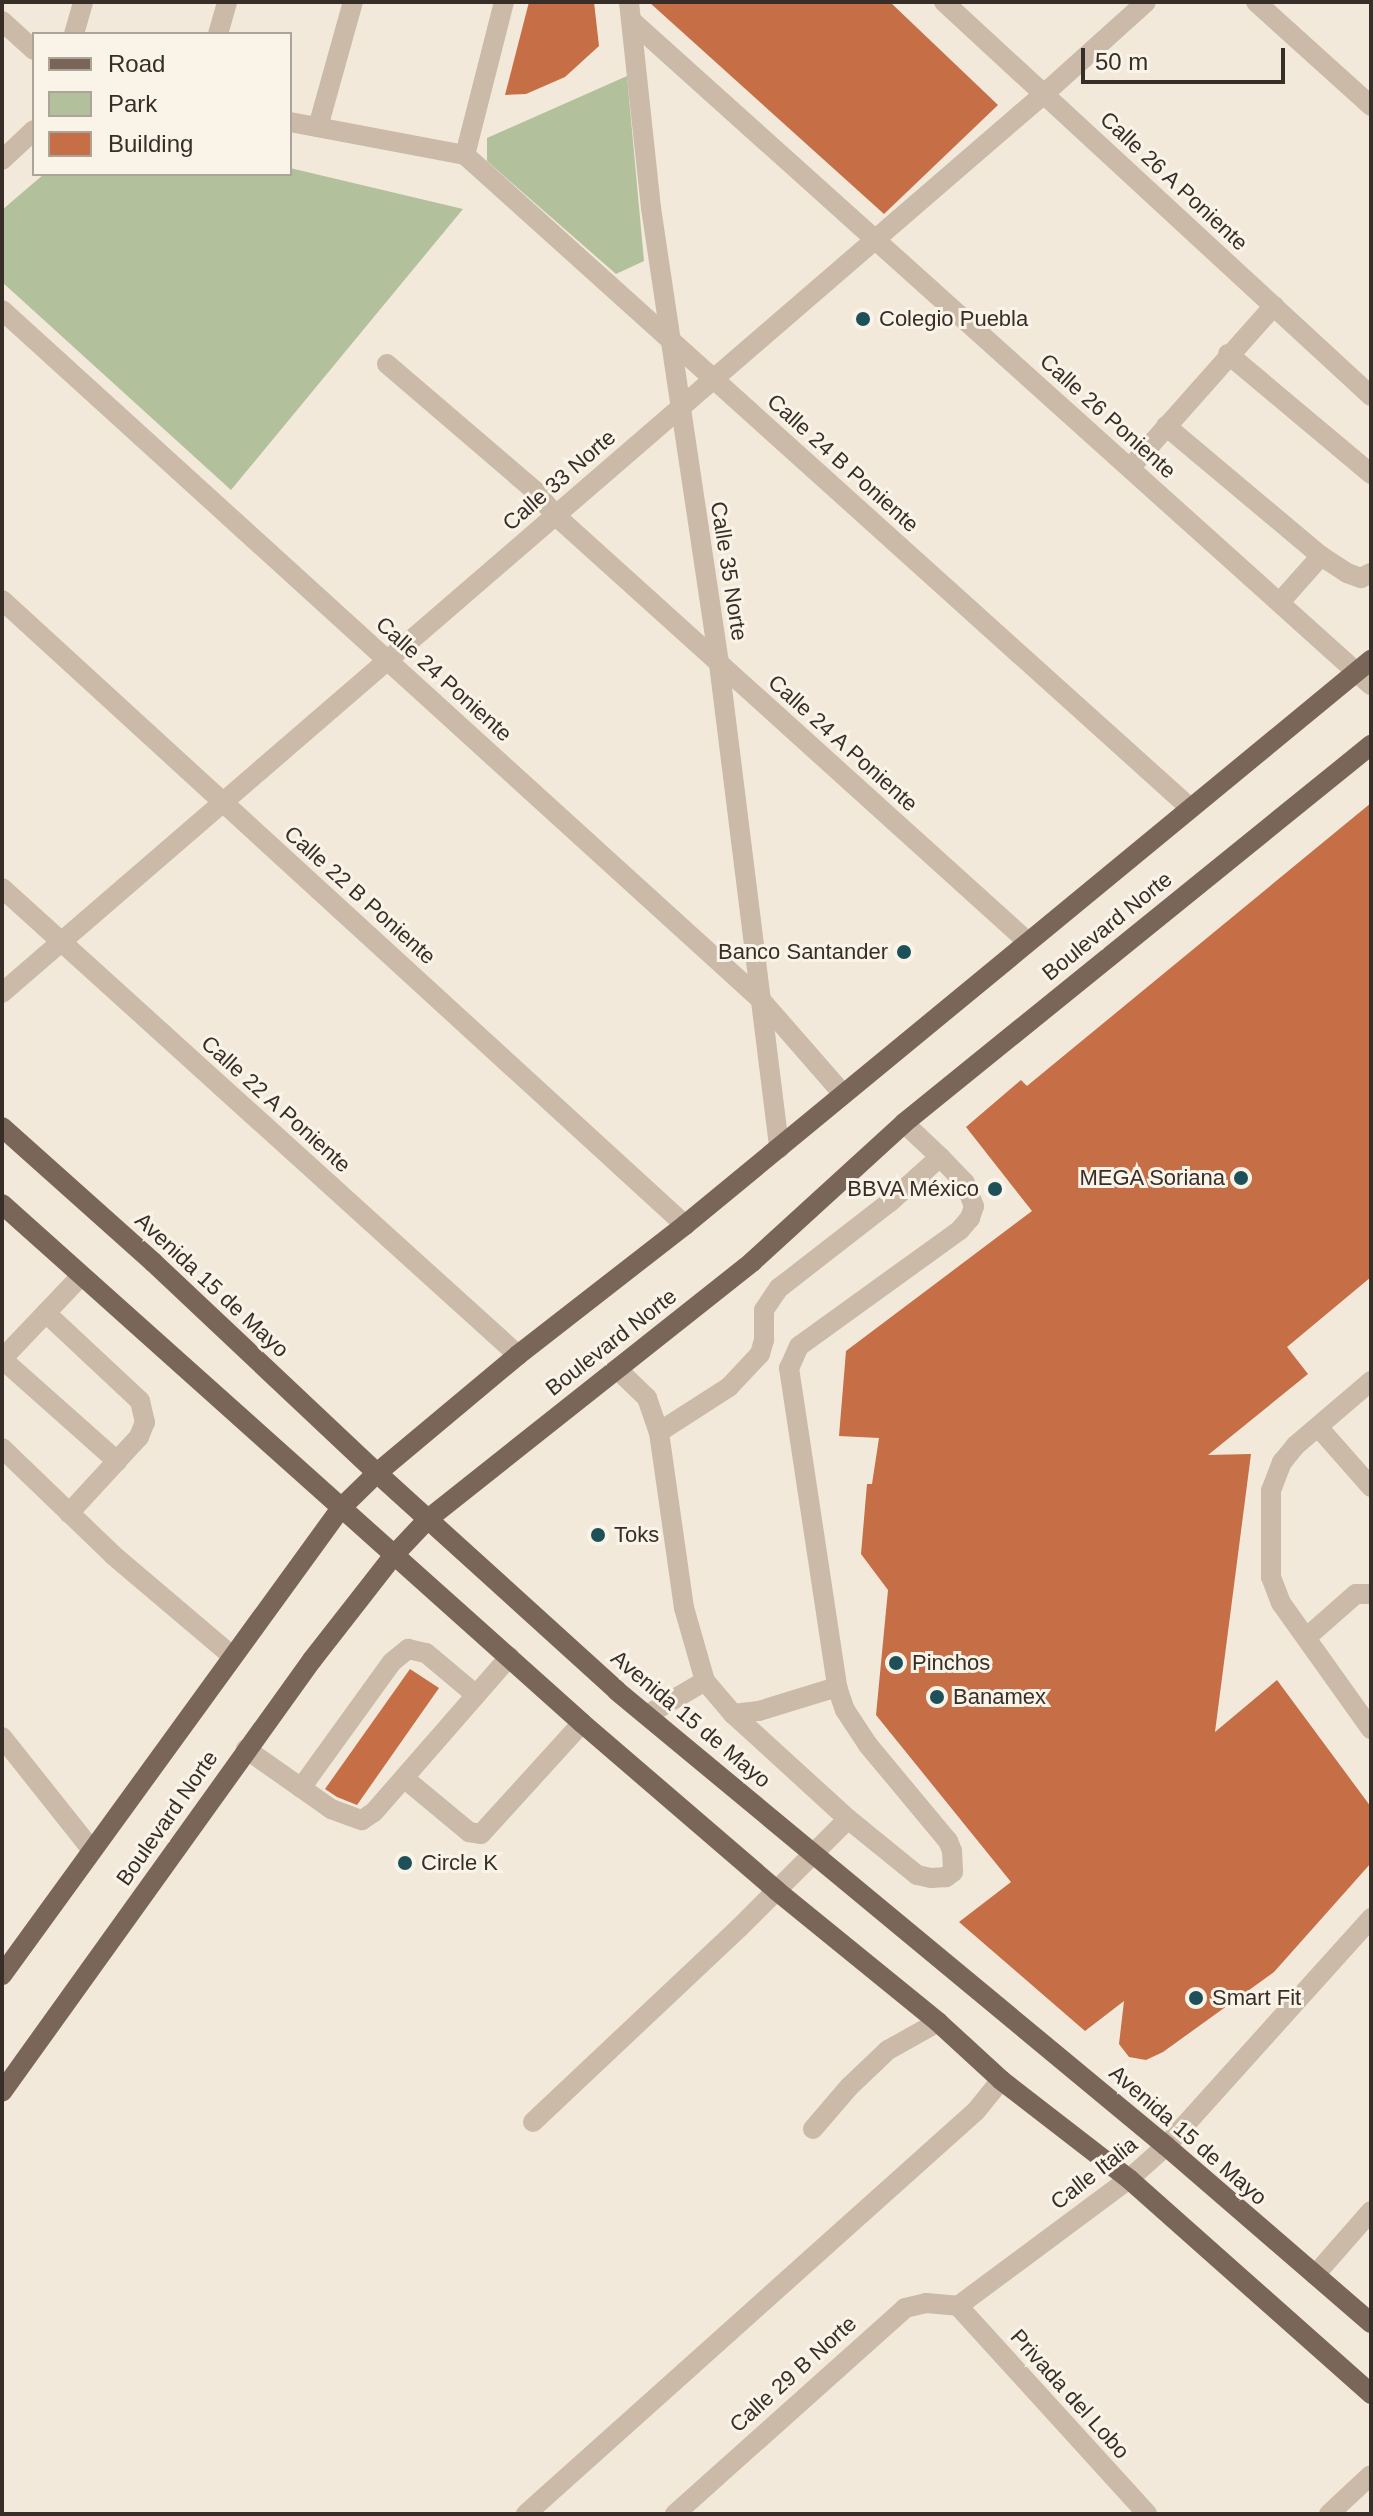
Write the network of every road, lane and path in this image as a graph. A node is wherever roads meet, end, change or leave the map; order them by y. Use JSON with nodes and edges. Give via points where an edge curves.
{"nodes":[{"id":1,"x":83,"y":2,"type":"edge"},
{"id":2,"x":227,"y":2,"type":"edge"},
{"id":3,"x":353,"y":2,"type":"edge"},
{"id":4,"x":504,"y":2,"type":"edge"},
{"id":5,"x":944,"y":2,"type":"edge"},
{"id":6,"x":1146,"y":2,"type":"edge"},
{"id":7,"x":1256,"y":2,"type":"edge"},
{"id":8,"x":631,"y":12,"type":"edge"},
{"id":9,"x":2,"y":21,"type":"edge"},
{"id":10,"x":75,"y":32,"type":"edge"},
{"id":11,"x":219,"y":32,"type":"edge"},
{"id":12,"x":32,"y":48,"type":"edge"},
{"id":13,"x":1044,"y":94,"type":"junction"},
{"id":14,"x":1371,"y":106,"type":"edge"},
{"id":15,"x":292,"y":122,"type":"edge"},
{"id":16,"x":318,"y":127,"type":"junction"},
{"id":17,"x":32,"y":132,"type":"edge"},
{"id":18,"x":465,"y":155,"type":"junction"},
{"id":19,"x":2,"y":160,"type":"edge"},
{"id":20,"x":875,"y":240,"type":"junction"},
{"id":21,"x":1274,"y":306,"type":"junction"},
{"id":22,"x":2,"y":310,"type":"edge"},
{"id":23,"x":670,"y":340,"type":"junction"},
{"id":24,"x":1228,"y":354,"type":"junction"},
{"id":25,"x":387,"y":364,"type":"dead end"},
{"id":26,"x":713,"y":378,"type":"junction"},
{"id":27,"x":1371,"y":396,"type":"edge"},
{"id":28,"x":679,"y":408,"type":"junction"},
{"id":29,"x":1166,"y":426,"type":"junction"},
{"id":30,"x":1130,"y":468,"type":"junction"},
{"id":31,"x":1371,"y":474,"type":"edge"},
{"id":32,"x":555,"y":515,"type":"junction"},
{"id":33,"x":1321,"y":556,"type":"junction"},
{"id":34,"x":1371,"y":573,"type":"edge"},
{"id":35,"x":2,"y":600,"type":"edge"},
{"id":36,"x":1280,"y":602,"type":"junction"},
{"id":37,"x":387,"y":660,"type":"junction"},
{"id":38,"x":719,"y":664,"type":"junction"},
{"id":39,"x":1367,"y":672,"type":"edge"},
{"id":40,"x":1371,"y":745,"type":"edge"},
{"id":41,"x":223,"y":802,"type":"junction"},
{"id":42,"x":1189,"y":807,"type":"junction"},
{"id":43,"x":2,"y":888,"type":"edge"},
{"id":44,"x":1027,"y":941,"type":"junction"},
{"id":45,"x":62,"y":942,"type":"junction"},
{"id":46,"x":2,"y":993,"type":"edge"},
{"id":47,"x":761,"y":1000,"type":"junction"},
{"id":48,"x":843,"y":1094,"type":"junction"},
{"id":49,"x":904,"y":1123,"type":"junction"},
{"id":50,"x":2,"y":1127,"type":"edge"},
{"id":51,"x":779,"y":1148,"type":"junction"},
{"id":52,"x":940,"y":1157,"type":"junction"},
{"id":53,"x":2,"y":1204,"type":"edge"},
{"id":54,"x":685,"y":1225,"type":"junction"},
{"id":55,"x":80,"y":1277,"type":"junction"},
{"id":56,"x":46,"y":1313,"type":"junction"},
{"id":57,"x":760,"y":1354,"type":"junction"},
{"id":58,"x":518,"y":1355,"type":"junction"},
{"id":59,"x":2,"y":1359,"type":"edge"},
{"id":60,"x":789,"y":1368,"type":"junction"},
{"id":61,"x":617,"y":1369,"type":"junction"},
{"id":62,"x":1371,"y":1381,"type":"edge"},
{"id":63,"x":1319,"y":1428,"type":"junction"},
{"id":64,"x":659,"y":1432,"type":"junction"},
{"id":65,"x":2,"y":1448,"type":"edge"},
{"id":66,"x":117,"y":1461,"type":"junction"},
{"id":67,"x":377,"y":1473,"type":"junction"},
{"id":68,"x":1371,"y":1487,"type":"edge"},
{"id":69,"x":341,"y":1508,"type":"junction"},
{"id":70,"x":69,"y":1513,"type":"junction"},
{"id":71,"x":428,"y":1519,"type":"junction"},
{"id":72,"x":394,"y":1555,"type":"junction"},
{"id":73,"x":1371,"y":1594,"type":"edge"},
{"id":74,"x":1307,"y":1637,"type":"junction"},
{"id":75,"x":232,"y":1656,"type":"junction"},
{"id":76,"x":509,"y":1657,"type":"junction"},
{"id":77,"x":705,"y":1681,"type":"junction"},
{"id":78,"x":837,"y":1687,"type":"junction"},
{"id":79,"x":476,"y":1695,"type":"junction"},
{"id":80,"x":733,"y":1714,"type":"junction"},
{"id":81,"x":647,"y":1715,"type":"junction"},
{"id":82,"x":582,"y":1723,"type":"junction"},
{"id":83,"x":1371,"y":1729,"type":"edge"},
{"id":84,"x":2,"y":1737,"type":"edge"},
{"id":85,"x":246,"y":1749,"type":"junction"},
{"id":86,"x":404,"y":1778,"type":"junction"},
{"id":87,"x":301,"y":1788,"type":"junction"},
{"id":88,"x":848,"y":1819,"type":"junction"},
{"id":89,"x":92,"y":1850,"type":"junction"},
{"id":90,"x":816,"y":1853,"type":"junction"},
{"id":91,"x":777,"y":1891,"type":"junction"},
{"id":92,"x":1371,"y":1918,"type":"edge"},
{"id":93,"x":2,"y":1975,"type":"edge"},
{"id":94,"x":938,"y":2022,"type":"junction"},
{"id":95,"x":1001,"y":2080,"type":"junction"},
{"id":96,"x":2,"y":2092,"type":"edge"},
{"id":97,"x":533,"y":2122,"type":"dead end"},
{"id":98,"x":813,"y":2129,"type":"dead end"},
{"id":99,"x":1166,"y":2146,"type":"junction"},
{"id":100,"x":1129,"y":2179,"type":"junction"},
{"id":101,"x":1371,"y":2211,"type":"edge"},
{"id":102,"x":1315,"y":2275,"type":"junction"},
{"id":103,"x":958,"y":2306,"type":"junction"},
{"id":104,"x":1371,"y":2323,"type":"edge"},
{"id":105,"x":1371,"y":2394,"type":"edge"},
{"id":106,"x":1371,"y":2475,"type":"edge"},
{"id":107,"x":689,"y":2510,"type":"edge"},
{"id":108,"x":526,"y":2514,"type":"edge"},
{"id":109,"x":1147,"y":2514,"type":"edge"},
{"id":110,"x":1329,"y":2514,"type":"edge"}],
"edges":[{"from":1,"to":10,"type":"street"},
{"from":2,"to":11,"type":"street"},
{"from":3,"to":16,"type":"street"},
{"from":4,"to":18,"type":"street"},
{"from":5,"to":13,"type":"street","name":"Calle 26 A Poniente"},
{"from":6,"to":13,"type":"street","name":"Calle 33 Norte"},
{"from":7,"to":14,"type":"street"},
{"from":8,"to":20,"type":"street","name":"Calle 26 Poniente"},
{"from":8,"to":23,"type":"street","name":"Calle 35 Norte"},
{"from":9,"to":12,"type":"street"},
{"from":13,"to":20,"type":"street","name":"Calle 33 Norte"},
{"from":13,"to":21,"type":"street","name":"Calle 26 A Poniente"},
{"from":15,"to":16,"type":"street"},
{"from":16,"to":18,"type":"street"},
{"from":17,"to":19,"type":"street"},
{"from":18,"to":23,"type":"street","name":"Calle 24 B Poniente"},
{"from":20,"to":26,"type":"street","name":"Calle 33 Norte"},
{"from":20,"to":30,"type":"street","name":"Calle 26 Poniente"},
{"from":21,"to":24,"type":"street"},
{"from":21,"to":27,"type":"street","name":"Calle 26 A Poniente"},
{"from":22,"to":37,"type":"street","name":"Calle 24 Poniente"},
{"from":23,"to":26,"type":"street","name":"Calle 24 B Poniente"},
{"from":23,"to":28,"type":"street","name":"Calle 35 Norte"},
{"from":24,"to":29,"type":"street"},
{"from":24,"to":31,"type":"street"},
{"from":25,"to":32,"type":"street","name":"Calle 24 A Poniente","via":[[535,491]]},
{"from":26,"to":28,"type":"street","name":"Calle 33 Norte"},
{"from":26,"to":42,"type":"street","name":"Calle 24 B Poniente"},
{"from":28,"to":32,"type":"street","name":"Calle 33 Norte"},
{"from":28,"to":38,"type":"street","name":"Calle 35 Norte"},
{"from":29,"to":30,"type":"street"},
{"from":29,"to":33,"type":"street"},
{"from":30,"to":36,"type":"street","name":"Calle 26 Poniente"},
{"from":32,"to":37,"type":"street","name":"Calle 33 Norte"},
{"from":32,"to":38,"type":"street","name":"Calle 24 A Poniente"},
{"from":33,"to":34,"type":"street","via":[[1361,578]]},
{"from":33,"to":36,"type":"street"},
{"from":35,"to":41,"type":"street","name":"Calle 22 B Poniente"},
{"from":36,"to":39,"type":"street","name":"Calle 26 Poniente"},
{"from":37,"to":41,"type":"street","name":"Calle 33 Norte"},
{"from":37,"to":47,"type":"street","name":"Calle 24 Poniente"},
{"from":38,"to":44,"type":"street","name":"Calle 24 A Poniente"},
{"from":38,"to":47,"type":"street","name":"Calle 35 Norte"},
{"from":39,"to":42,"type":"main road","name":"Boulevard Norte"},
{"from":40,"to":49,"type":"main road","name":"Boulevard Norte"},
{"from":41,"to":45,"type":"street","name":"Calle 33 Norte"},
{"from":41,"to":54,"type":"street","name":"Calle 22 B Poniente"},
{"from":42,"to":44,"type":"main road","name":"Boulevard Norte"},
{"from":43,"to":45,"type":"street","name":"Calle 22 A Poniente"},
{"from":44,"to":48,"type":"main road","name":"Boulevard Norte"},
{"from":45,"to":46,"type":"street","name":"Calle 33 Norte"},
{"from":45,"to":58,"type":"street","name":"Calle 22 A Poniente"},
{"from":47,"to":48,"type":"street","name":"Calle 24 Poniente"},
{"from":47,"to":51,"type":"street","name":"Calle 35 Norte"},
{"from":48,"to":51,"type":"main road","name":"Boulevard Norte"},
{"from":49,"to":52,"type":"street"},
{"from":49,"to":61,"type":"main road","name":"Boulevard Norte","via":[[752,1262]]},
{"from":50,"to":67,"type":"main road","name":"Avenida 15 de Mayo"},
{"from":51,"to":54,"type":"main road","name":"Boulevard Norte"},
{"from":52,"to":57,"type":"street","via":[[768,1301]]},
{"from":52,"to":60,"type":"street","via":[[972,1195],[970,1218],[799,1346]]},
{"from":53,"to":55,"type":"main road"},
{"from":54,"to":58,"type":"main road","name":"Boulevard Norte"},
{"from":55,"to":56,"type":"street"},
{"from":55,"to":69,"type":"main road"},
{"from":56,"to":59,"type":"street"},
{"from":56,"to":66,"type":"street","via":[[140,1401],[145,1422]]},
{"from":57,"to":60,"type":"street"},
{"from":57,"to":64,"type":"street","via":[[729,1387]]},
{"from":58,"to":67,"type":"main road","name":"Boulevard Norte"},
{"from":59,"to":66,"type":"street"},
{"from":60,"to":78,"type":"street"},
{"from":61,"to":64,"type":"street","via":[[647,1398]]},
{"from":61,"to":71,"type":"main road","name":"Boulevard Norte"},
{"from":62,"to":63,"type":"street"},
{"from":63,"to":68,"type":"street"},
{"from":63,"to":74,"type":"street","via":[[1282,1462],[1271,1490],[1271,1577],[1281,1603]]},
{"from":64,"to":77,"type":"street","via":[[684,1608]]},
{"from":65,"to":70,"type":"street"},
{"from":66,"to":70,"type":"street"},
{"from":67,"to":69,"type":"main road","name":"Boulevard Norte"},
{"from":67,"to":71,"type":"main road","name":"Avenida 15 de Mayo"},
{"from":69,"to":72,"type":"main road"},
{"from":69,"to":75,"type":"main road","name":"Boulevard Norte"},
{"from":70,"to":75,"type":"street"},
{"from":71,"to":72,"type":"main road","name":"Boulevard Norte"},
{"from":71,"to":81,"type":"main road","name":"Avenida 15 de Mayo"},
{"from":72,"to":76,"type":"main road"},
{"from":72,"to":85,"type":"main road","name":"Boulevard Norte"},
{"from":73,"to":74,"type":"street","via":[[1356,1594]]},
{"from":74,"to":83,"type":"street"},
{"from":75,"to":89,"type":"main road","name":"Boulevard Norte"},
{"from":76,"to":79,"type":"street"},
{"from":76,"to":82,"type":"main road"},
{"from":77,"to":80,"type":"street"},
{"from":77,"to":81,"type":"street"},
{"from":78,"to":80,"type":"street"},
{"from":78,"to":88,"type":"street","via":[[868,1745],[948,1841],[953,1872],[946,1877],[917,1875]]},
{"from":79,"to":86,"type":"street"},
{"from":79,"to":87,"type":"street","via":[[426,1653],[408,1649],[392,1662]]},
{"from":80,"to":88,"type":"street"},
{"from":81,"to":90,"type":"main road","name":"Avenida 15 de Mayo"},
{"from":82,"to":86,"type":"street","via":[[481,1834],[469,1832]]},
{"from":82,"to":91,"type":"main road"},
{"from":84,"to":89,"type":"street"},
{"from":85,"to":87,"type":"street"},
{"from":85,"to":96,"type":"main road","name":"Boulevard Norte"},
{"from":86,"to":87,"type":"street","via":[[362,1820],[331,1809]]},
{"from":88,"to":90,"type":"street"},
{"from":89,"to":93,"type":"main road","name":"Boulevard Norte"},
{"from":90,"to":91,"type":"street"},
{"from":90,"to":99,"type":"main road","name":"Avenida 15 de Mayo"},
{"from":91,"to":94,"type":"main road"},
{"from":91,"to":97,"type":"street"},
{"from":92,"to":99,"type":"street","name":"Calle Italia"},
{"from":94,"to":95,"type":"main road"},
{"from":94,"to":98,"type":"street","via":[[888,2050]]},
{"from":95,"to":100,"type":"main road"},
{"from":95,"to":108,"type":"street","via":[[976,2111]]},
{"from":99,"to":100,"type":"street","name":"Calle Italia"},
{"from":99,"to":102,"type":"main road","name":"Avenida 15 de Mayo"},
{"from":100,"to":103,"type":"street","name":"Calle Italia"},
{"from":100,"to":105,"type":"main road"},
{"from":101,"to":102,"type":"street"},
{"from":102,"to":104,"type":"main road","name":"Avenida 15 de Mayo"},
{"from":103,"to":107,"type":"street","name":"Calle 29 B Norte","via":[[926,2303],[905,2308]]},
{"from":103,"to":109,"type":"street","name":"Privada del Lobo"},
{"from":106,"to":110,"type":"street"}]}
